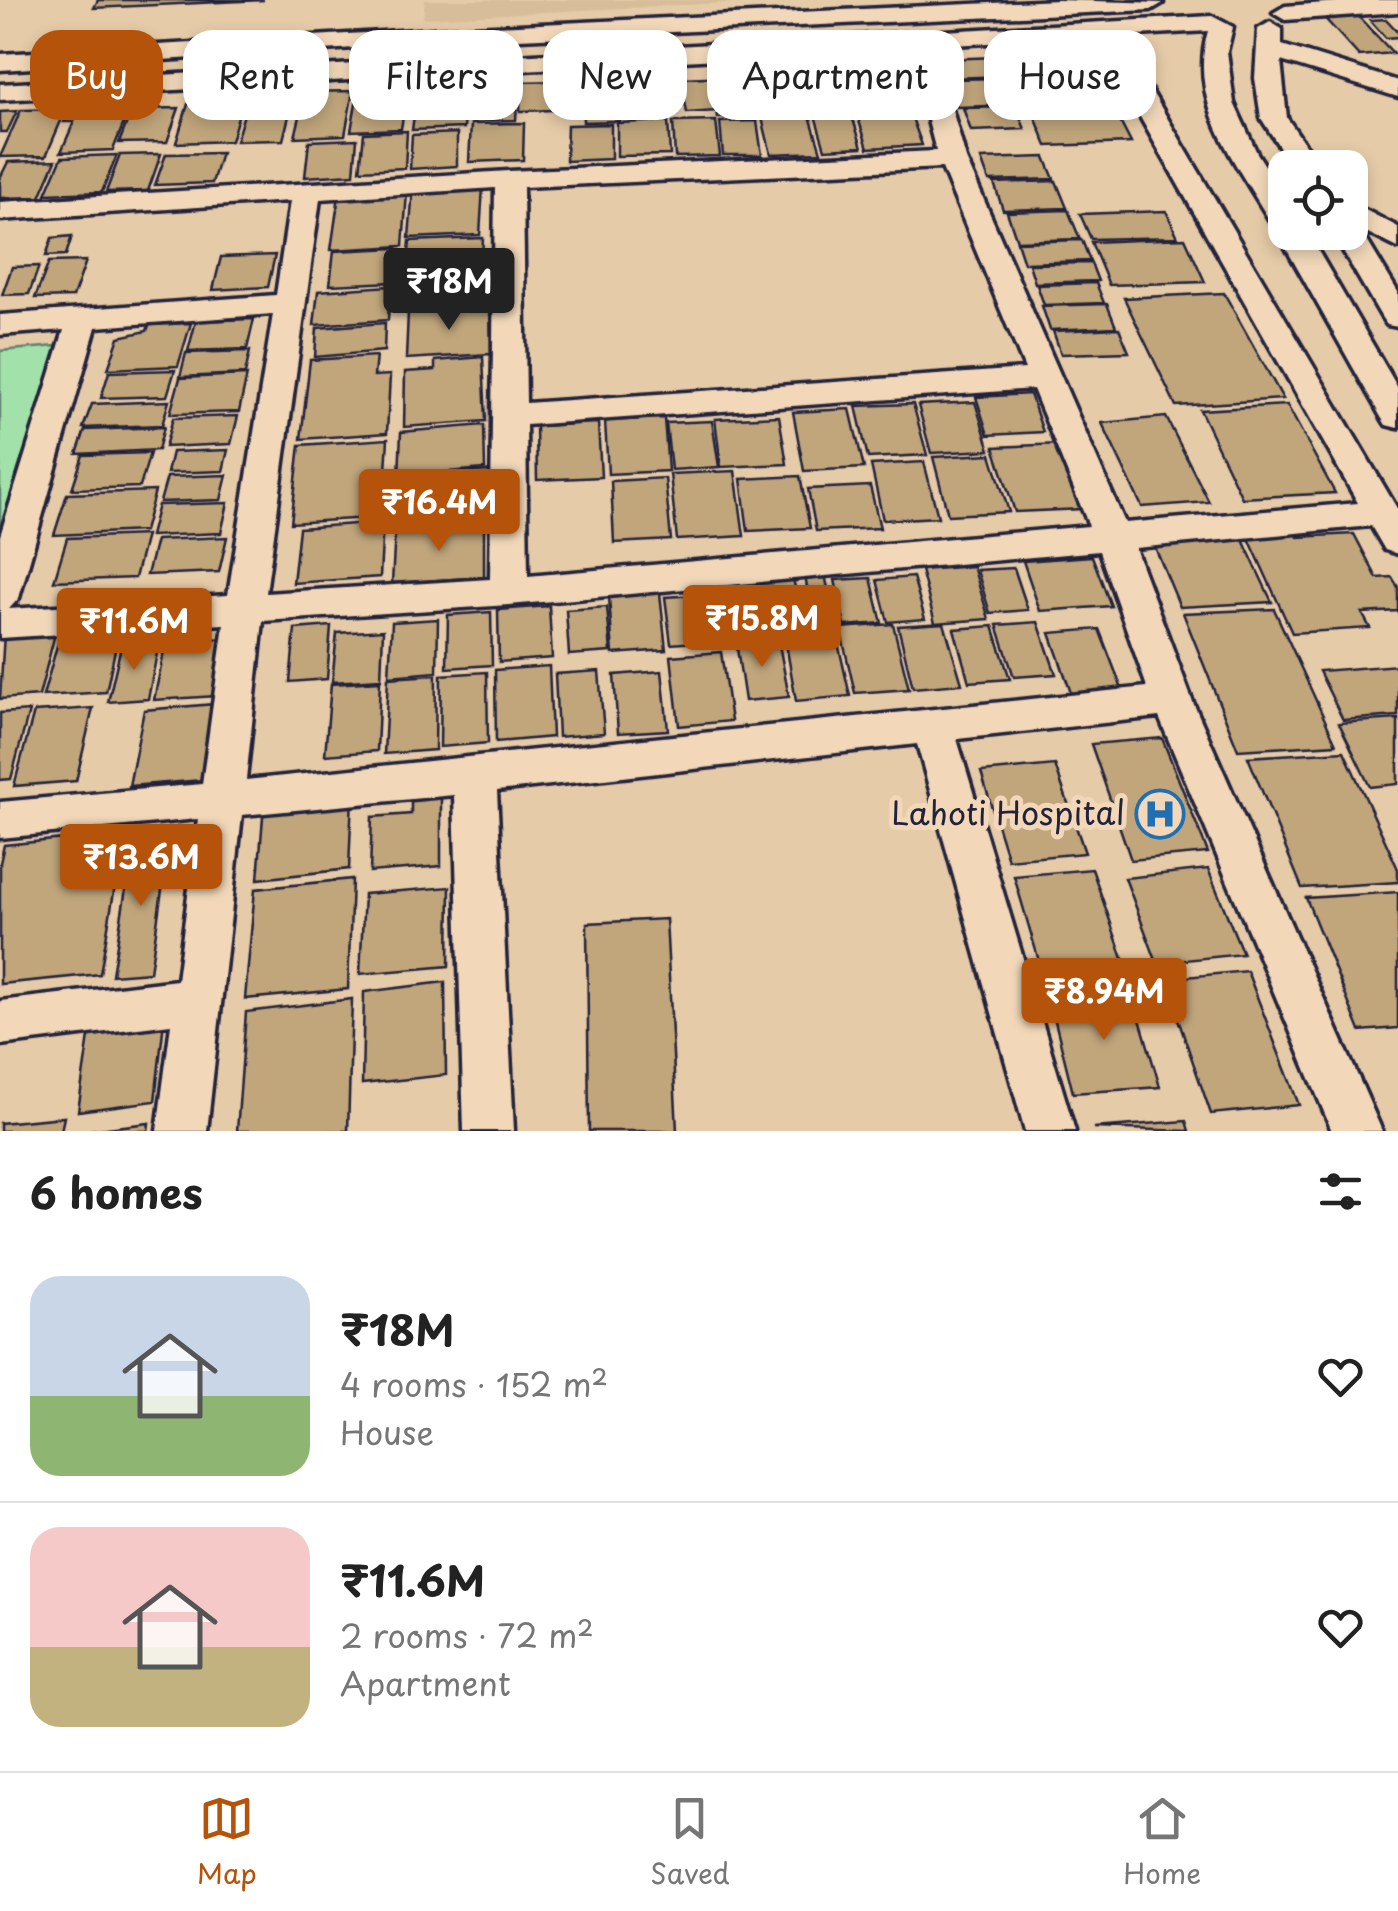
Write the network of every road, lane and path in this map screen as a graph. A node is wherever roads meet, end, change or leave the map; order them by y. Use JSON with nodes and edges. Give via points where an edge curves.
{"nodes":[{"id":1,"x":1398,"y":5,"type":"edge"},
{"id":2,"x":1208,"y":12,"type":"edge"},
{"id":3,"x":1273,"y":23,"type":"edge"},
{"id":4,"x":1109,"y":30,"type":"edge"},
{"id":5,"x":707,"y":54,"type":"edge"},
{"id":6,"x":0,"y":62,"type":"edge"},
{"id":7,"x":1398,"y":88,"type":"edge"},
{"id":8,"x":0,"y":92,"type":"edge"},
{"id":9,"x":941,"y":120,"type":"edge"},
{"id":10,"x":1155,"y":120,"type":"edge"},
{"id":11,"x":1297,"y":150,"type":"edge"},
{"id":12,"x":952,"y":159,"type":"junction"},
{"id":13,"x":509,"y":180,"type":"junction"},
{"id":14,"x":1268,"y":191,"type":"edge"},
{"id":15,"x":306,"y":194,"type":"junction"},
{"id":16,"x":0,"y":210,"type":"edge"},
{"id":17,"x":1368,"y":222,"type":"edge"},
{"id":18,"x":1398,"y":239,"type":"edge"},
{"id":19,"x":1302,"y":250,"type":"edge"},
{"id":20,"x":1357,"y":250,"type":"edge"},
{"id":21,"x":290,"y":303,"type":"junction"},
{"id":22,"x":1398,"y":318,"type":"edge"},
{"id":23,"x":83,"y":319,"type":"junction"},
{"id":24,"x":0,"y":325,"type":"edge"},
{"id":25,"x":1044,"y":378,"type":"junction"},
{"id":26,"x":510,"y":415,"type":"junction"},
{"id":27,"x":1398,"y":417,"type":"edge"},
{"id":28,"x":1390,"y":527,"type":"edge"},
{"id":29,"x":1111,"y":534,"type":"junction"},
{"id":30,"x":509,"y":591,"type":"junction"},
{"id":31,"x":0,"y":598,"type":"edge"},
{"id":32,"x":246,"y":608,"type":"junction"},
{"id":33,"x":0,"y":624,"type":"edge"},
{"id":34,"x":1172,"y":700,"type":"junction"},
{"id":35,"x":932,"y":724,"type":"junction"},
{"id":36,"x":475,"y":776,"type":"junction"},
{"id":37,"x":222,"y":798,"type":"junction"},
{"id":38,"x":0,"y":820,"type":"edge"},
{"id":39,"x":196,"y":1000,"type":"junction"},
{"id":40,"x":0,"y":1023,"type":"edge"},
{"id":41,"x":182,"y":1131,"type":"edge"},
{"id":42,"x":489,"y":1131,"type":"edge"},
{"id":43,"x":1050,"y":1131,"type":"edge"},
{"id":44,"x":1358,"y":1131,"type":"edge"}],
"edges":[{"from":1,"to":3,"type":"street"},
{"from":2,"to":3,"type":"street"},
{"from":2,"to":4,"type":"street"},
{"from":2,"to":6,"type":"street","via":[[472,34]]},
{"from":2,"to":14,"type":"street","via":[[1224,114]]},
{"from":3,"to":7,"type":"street"},
{"from":3,"to":11,"type":"street","via":[[1268,78],[1274,118]]},
{"from":5,"to":8,"type":"street"},
{"from":9,"to":12,"type":"street"},
{"from":10,"to":28,"type":"street"},
{"from":12,"to":13,"type":"street"},
{"from":12,"to":25,"type":"street"},
{"from":13,"to":15,"type":"street"},
{"from":13,"to":26,"type":"street"},
{"from":15,"to":16,"type":"street"},
{"from":15,"to":21,"type":"street"},
{"from":17,"to":18,"type":"street"},
{"from":19,"to":27,"type":"street"},
{"from":20,"to":22,"type":"street"},
{"from":21,"to":23,"type":"street"},
{"from":21,"to":32,"type":"street"},
{"from":23,"to":24,"type":"street"},
{"from":23,"to":31,"type":"street"},
{"from":25,"to":26,"type":"street"},
{"from":25,"to":29,"type":"street"},
{"from":26,"to":30,"type":"street"},
{"from":28,"to":29,"type":"street"},
{"from":29,"to":30,"type":"street"},
{"from":29,"to":34,"type":"street"},
{"from":30,"to":32,"type":"street"},
{"from":32,"to":33,"type":"street"},
{"from":32,"to":37,"type":"street"},
{"from":34,"to":35,"type":"street"},
{"from":34,"to":44,"type":"street"},
{"from":35,"to":36,"type":"street"},
{"from":35,"to":43,"type":"street"},
{"from":36,"to":37,"type":"street"},
{"from":36,"to":42,"type":"street"},
{"from":37,"to":38,"type":"street"},
{"from":37,"to":39,"type":"street"},
{"from":39,"to":40,"type":"street"},
{"from":39,"to":41,"type":"street"}]}
